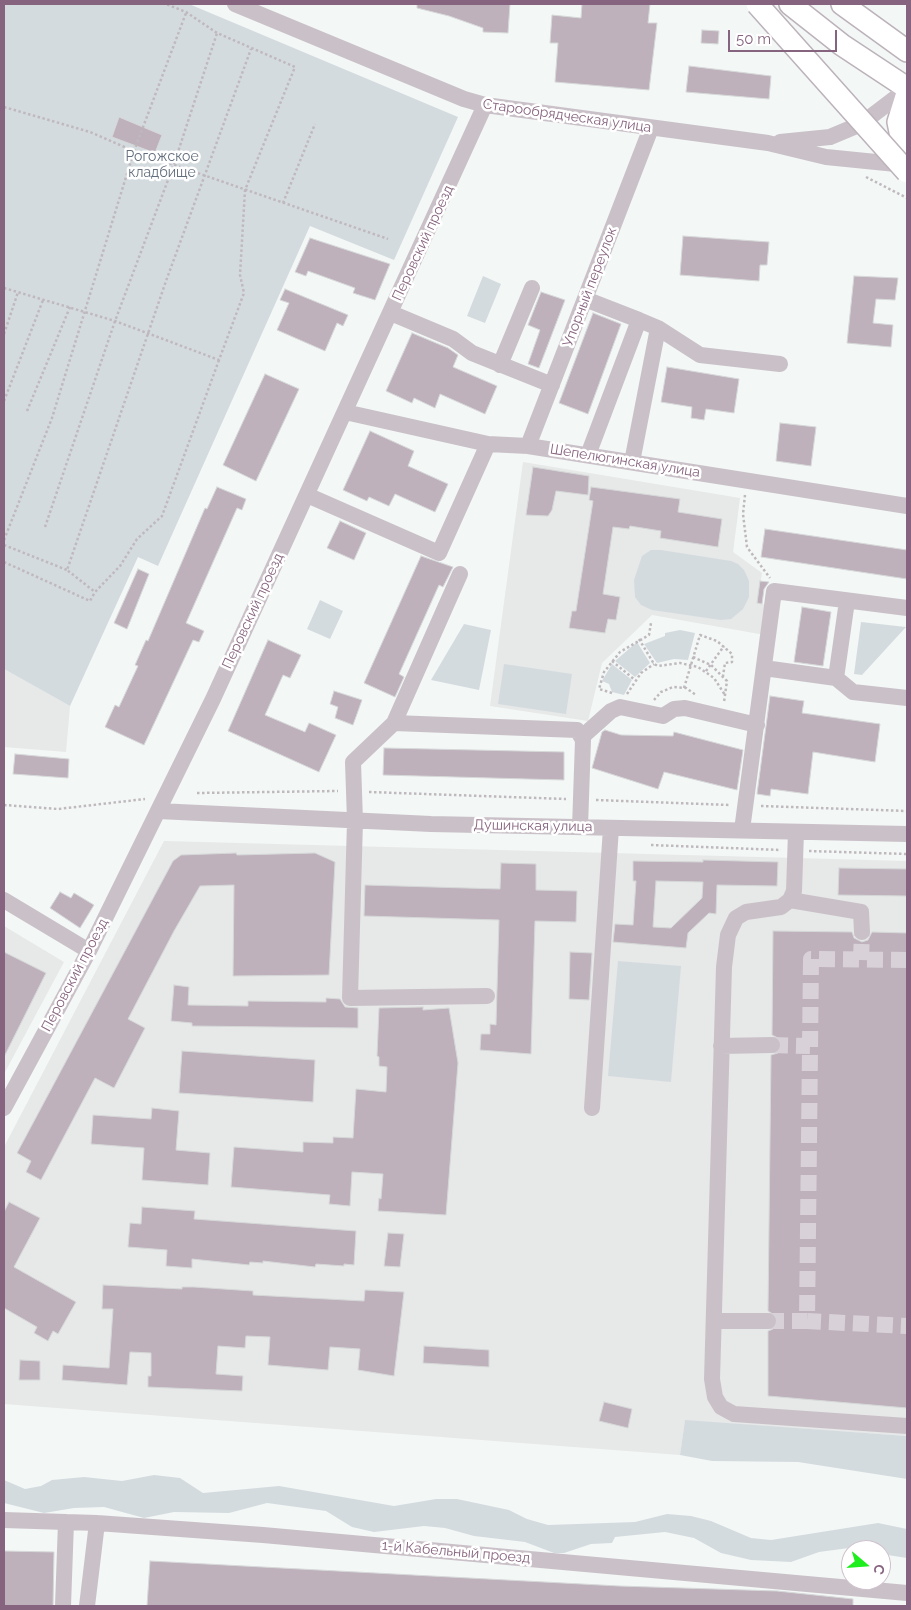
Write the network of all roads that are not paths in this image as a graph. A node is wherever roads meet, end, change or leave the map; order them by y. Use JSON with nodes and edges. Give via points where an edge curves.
{"nodes":[{"id":1,"x":235,"y":4,"type":"edge"},
{"id":2,"x":757,"y":4,"type":"edge"},
{"id":3,"x":790,"y":4,"type":"edge"},
{"id":4,"x":842,"y":4,"type":"edge"},
{"id":5,"x":907,"y":51,"type":"edge"},
{"id":6,"x":907,"y":88,"type":"edge"},
{"id":7,"x":907,"y":93,"type":"edge"},
{"id":8,"x":485,"y":105,"type":"junction"},
{"id":9,"x":651,"y":128,"type":"junction"},
{"id":10,"x":768,"y":143,"type":"junction"},
{"id":11,"x":907,"y":146,"type":"edge"},
{"id":12,"x":907,"y":165,"type":"edge"},
{"id":13,"x":907,"y":172,"type":"edge"},
{"id":14,"x":532,"y":288,"type":"dead end"},
{"id":15,"x":585,"y":300,"type":"junction"},
{"id":16,"x":391,"y":313,"type":"junction"},
{"id":17,"x":639,"y":320,"type":"junction"},
{"id":18,"x":658,"y":328,"type":"junction"},
{"id":19,"x":780,"y":364,"type":"dead end"},
{"id":20,"x":500,"y":365,"type":"junction"},
{"id":21,"x":552,"y":384,"type":"junction"},
{"id":22,"x":345,"y":412,"type":"junction"},
{"id":23,"x":488,"y":444,"type":"junction"},
{"id":24,"x":528,"y":446,"type":"junction"},
{"id":25,"x":588,"y":455,"type":"junction"},
{"id":26,"x":632,"y":462,"type":"junction"},
{"id":27,"x":307,"y":495,"type":"junction"},
{"id":28,"x":907,"y":506,"type":"edge"},
{"id":29,"x":460,"y":574,"type":"dead end"},
{"id":30,"x":847,"y":601,"type":"junction"},
{"id":31,"x":907,"y":608,"type":"edge"},
{"id":32,"x":764,"y":668,"type":"junction"},
{"id":33,"x":836,"y":678,"type":"junction"},
{"id":34,"x":907,"y":698,"type":"edge"},
{"id":35,"x":394,"y":723,"type":"junction"},
{"id":36,"x":756,"y":726,"type":"junction"},
{"id":37,"x":583,"y":736,"type":"junction"},
{"id":38,"x":158,"y":811,"type":"junction"},
{"id":39,"x":355,"y":821,"type":"junction"},
{"id":40,"x":580,"y":827,"type":"junction"},
{"id":41,"x":611,"y":828,"type":"junction"},
{"id":42,"x":742,"y":830,"type":"junction"},
{"id":43,"x":796,"y":832,"type":"junction"},
{"id":44,"x":907,"y":834,"type":"edge"},
{"id":45,"x":4,"y":900,"type":"edge"},
{"id":46,"x":790,"y":900,"type":"junction"},
{"id":47,"x":862,"y":932,"type":"tunnel mouth"},
{"id":48,"x":89,"y":951,"type":"junction"},
{"id":49,"x":487,"y":996,"type":"dead end"},
{"id":50,"x":772,"y":1045,"type":"tunnel mouth"},
{"id":51,"x":721,"y":1046,"type":"junction"},
{"id":52,"x":4,"y":1108,"type":"edge"},
{"id":53,"x":592,"y":1108,"type":"dead end"},
{"id":54,"x":714,"y":1321,"type":"junction"},
{"id":55,"x":768,"y":1321,"type":"tunnel mouth"},
{"id":56,"x":907,"y":1426,"type":"edge"},
{"id":57,"x":4,"y":1520,"type":"edge"},
{"id":58,"x":66,"y":1522,"type":"junction"},
{"id":59,"x":97,"y":1523,"type":"junction"},
{"id":60,"x":907,"y":1593,"type":"edge"},
{"id":61,"x":63,"y":1606,"type":"edge"},
{"id":62,"x":87,"y":1606,"type":"edge"}],
"edges":[{"from":1,"to":8,"type":"street","name":"Старообрядческая улица"},
{"from":2,"to":13,"type":"main road","bridge":true},
{"from":3,"to":6,"type":"main road","via":[[842,45]]},
{"from":4,"to":5,"type":"main road"},
{"from":6,"to":10,"type":"street","name":"Старообрядческая улица","via":[[861,124],[830,136]]},
{"from":7,"to":11,"type":"main road","via":[[898,122]]},
{"from":8,"to":9,"type":"street","name":"Старообрядческая улица"},
{"from":8,"to":16,"type":"street","name":"Перовский проезд"},
{"from":9,"to":10,"type":"street","name":"Старообрядческая улица"},
{"from":9,"to":15,"type":"street","name":"Упорный переулок"},
{"from":10,"to":12,"type":"street","name":"Старообрядческая улица","via":[[826,157]]},
{"from":14,"to":20,"type":"street"},
{"from":15,"to":17,"type":"street"},
{"from":15,"to":21,"type":"street","name":"Упорный переулок"},
{"from":16,"to":20,"type":"street","via":[[453,338],[472,353]]},
{"from":16,"to":22,"type":"street","name":"Перовский проезд"},
{"from":17,"to":18,"type":"street"},
{"from":17,"to":25,"type":"street"},
{"from":18,"to":19,"type":"street","via":[[700,355]]},
{"from":18,"to":26,"type":"street"},
{"from":20,"to":21,"type":"street"},
{"from":21,"to":24,"type":"street","name":"Упорный переулок"},
{"from":22,"to":23,"type":"street","name":"Шепелюгинская улица"},
{"from":22,"to":27,"type":"street","name":"Перовский проезд"},
{"from":23,"to":24,"type":"street","name":"Шепелюгинская улица"},
{"from":23,"to":27,"type":"street","via":[[439,553]]},
{"from":24,"to":25,"type":"street","name":"Шепелюгинская улица"},
{"from":25,"to":26,"type":"street","name":"Шепелюгинская улица"},
{"from":26,"to":28,"type":"street","name":"Шепелюгинская улица"},
{"from":27,"to":38,"type":"street","name":"Перовский проезд"},
{"from":29,"to":35,"type":"street"},
{"from":30,"to":31,"type":"street"},
{"from":30,"to":32,"type":"street","via":[[774,591]]},
{"from":30,"to":33,"type":"street"},
{"from":32,"to":33,"type":"street"},
{"from":32,"to":36,"type":"street"},
{"from":33,"to":34,"type":"street","via":[[852,692]]},
{"from":35,"to":37,"type":"street","via":[[573,728]]},
{"from":35,"to":39,"type":"street","via":[[353,762]]},
{"from":36,"to":37,"type":"street","via":[[685,708],[674,709],[663,716],[624,702]]},
{"from":36,"to":42,"type":"street"},
{"from":37,"to":40,"type":"street"},
{"from":38,"to":39,"type":"street","name":"Душинская улица"},
{"from":38,"to":48,"type":"street","name":"Перовский проезд"},
{"from":39,"to":40,"type":"street","name":"Душинская улица"},
{"from":39,"to":49,"type":"street","via":[[350,998]]},
{"from":40,"to":41,"type":"street","name":"Душинская улица"},
{"from":41,"to":42,"type":"street","name":"Душинская улица"},
{"from":41,"to":53,"type":"street"},
{"from":42,"to":43,"type":"street","name":"Душинская улица"},
{"from":43,"to":44,"type":"street","name":"Душинская улица"},
{"from":43,"to":46,"type":"street","via":[[794,891]]},
{"from":45,"to":48,"type":"street"},
{"from":46,"to":47,"type":"street","via":[[861,912]]},
{"from":46,"to":51,"type":"street","via":[[781,906],[746,912],[736,918],[728,935],[724,967]]},
{"from":48,"to":52,"type":"street","name":"Перовский проезд"},
{"from":50,"to":51,"type":"street"},
{"from":51,"to":54,"type":"street"},
{"from":54,"to":55,"type":"street"},
{"from":54,"to":56,"type":"street","via":[[712,1379],[715,1397],[721,1406],[734,1414]]},
{"from":57,"to":58,"type":"street","name":"1-й Кабельный проезд"},
{"from":58,"to":59,"type":"street","name":"1-й Кабельный проезд"},
{"from":58,"to":61,"type":"street"},
{"from":59,"to":60,"type":"street","name":"1-й Кабельный проезд"},
{"from":59,"to":62,"type":"street"}]}
